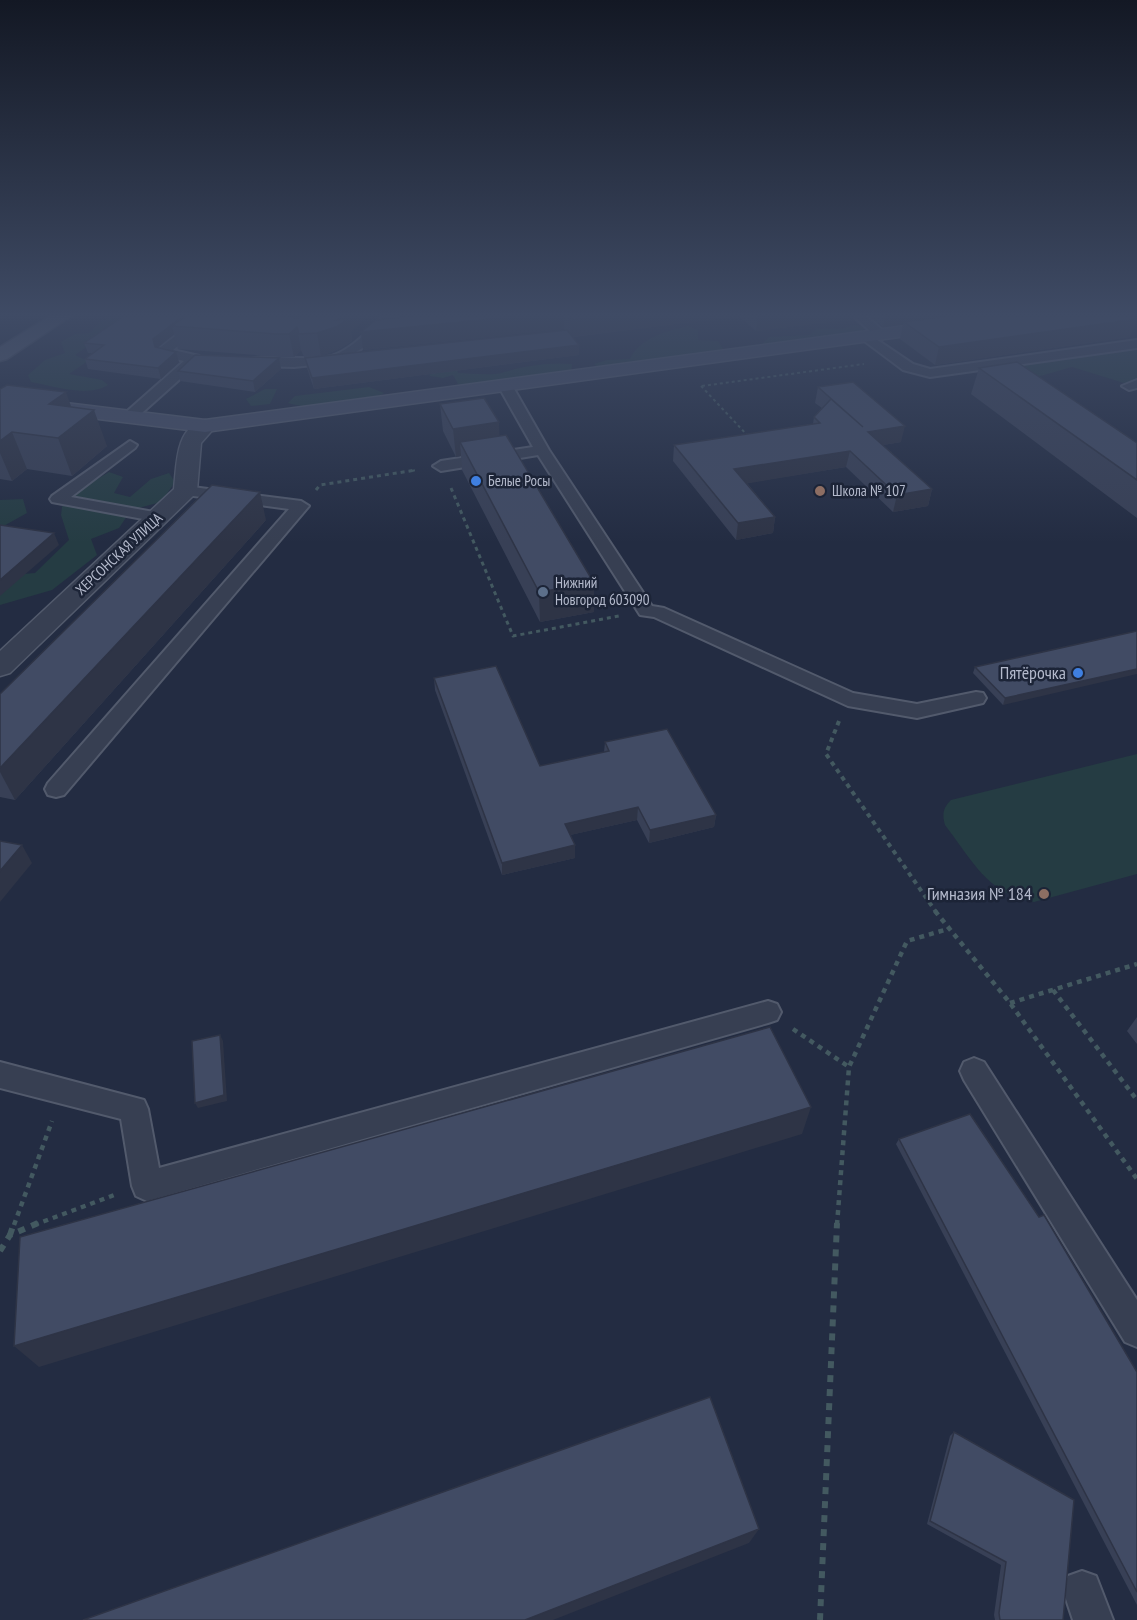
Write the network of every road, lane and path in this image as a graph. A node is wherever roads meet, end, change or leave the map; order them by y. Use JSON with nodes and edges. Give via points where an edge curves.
{"nodes":[{"id":1,"x":160,"y":392,"type":"edge"},
{"id":2,"x":470,"y":392,"type":"edge"},
{"id":3,"x":509,"y":392,"type":"edge"},
{"id":4,"x":707,"y":392,"type":"edge"},
{"id":5,"x":0,"y":401,"type":"edge"},
{"id":6,"x":129,"y":417,"type":"junction"},
{"id":7,"x":205,"y":426,"type":"junction"},
{"id":8,"x":751,"y":439,"type":"edge"},
{"id":9,"x":130,"y":445,"type":"dead end"},
{"id":10,"x":542,"y":450,"type":"junction"},
{"id":11,"x":441,"y":466,"type":"junction"},
{"id":12,"x":185,"y":491,"type":"junction"},
{"id":13,"x":301,"y":506,"type":"junction"},
{"id":14,"x":159,"y":517,"type":"junction"},
{"id":15,"x":646,"y":611,"type":"junction"},
{"id":16,"x":0,"y":667,"type":"edge"},
{"id":17,"x":976,"y":698,"type":"dead end"},
{"id":18,"x":848,"y":699,"type":"junction"},
{"id":19,"x":56,"y":789,"type":"dead end"},
{"id":20,"x":948,"y":930,"type":"junction"},
{"id":21,"x":1137,"y":964,"type":"edge"},
{"id":22,"x":1053,"y":990,"type":"junction"},
{"id":23,"x":1010,"y":1003,"type":"junction"},
{"id":24,"x":768,"y":1012,"type":"joint"},
{"id":25,"x":849,"y":1067,"type":"junction"},
{"id":26,"x":974,"y":1071,"type":"dead end"},
{"id":27,"x":0,"y":1075,"type":"edge"},
{"id":28,"x":63,"y":1091,"type":"junction"},
{"id":29,"x":1137,"y":1100,"type":"edge"},
{"id":30,"x":1137,"y":1179,"type":"edge"},
{"id":31,"x":147,"y":1186,"type":"junction"},
{"id":32,"x":10,"y":1235,"type":"junction"},
{"id":33,"x":0,"y":1251,"type":"edge"},
{"id":34,"x":1137,"y":1330,"type":"edge"},
{"id":35,"x":820,"y":1620,"type":"edge"}],
"edges":[{"from":1,"to":6,"type":"lane"},
{"from":2,"to":7,"type":"street"},
{"from":3,"to":10,"type":"lane"},
{"from":4,"to":8,"type":"path"},
{"from":5,"to":6,"type":"street"},
{"from":6,"to":7,"type":"street"},
{"from":7,"to":12,"type":"street","via":[[190,442]]},
{"from":9,"to":14,"type":"lane","via":[[58,499]]},
{"from":10,"to":11,"type":"lane"},
{"from":10,"to":15,"type":"lane"},
{"from":11,"to":13,"type":"path","via":[[320,485]]},
{"from":11,"to":15,"type":"path","via":[[513,636]]},
{"from":12,"to":13,"type":"lane"},
{"from":12,"to":14,"type":"street","name":"ХЕРСОНСКАЯ УЛИЦА"},
{"from":13,"to":19,"type":"lane"},
{"from":14,"to":16,"type":"street","name":"ХЕРСОНСКАЯ УЛИЦА"},
{"from":15,"to":18,"type":"lane","via":[[658,612]]},
{"from":17,"to":18,"type":"lane","via":[[917,711]]},
{"from":18,"to":20,"type":"path","via":[[826,754]]},
{"from":20,"to":23,"type":"path"},
{"from":20,"to":25,"type":"path","via":[[907,941]]},
{"from":21,"to":22,"type":"path"},
{"from":22,"to":23,"type":"path"},
{"from":22,"to":29,"type":"path"},
{"from":23,"to":30,"type":"path"},
{"from":24,"to":25,"type":"path"},
{"from":24,"to":31,"type":"lane"},
{"from":25,"to":35,"type":"path","via":[[840,1159]]},
{"from":26,"to":34,"type":"lane"},
{"from":27,"to":28,"type":"lane"},
{"from":28,"to":31,"type":"lane","via":[[134,1109]]},
{"from":28,"to":32,"type":"path"},
{"from":31,"to":32,"type":"path","via":[[80,1206]]},
{"from":32,"to":33,"type":"path"}]}
